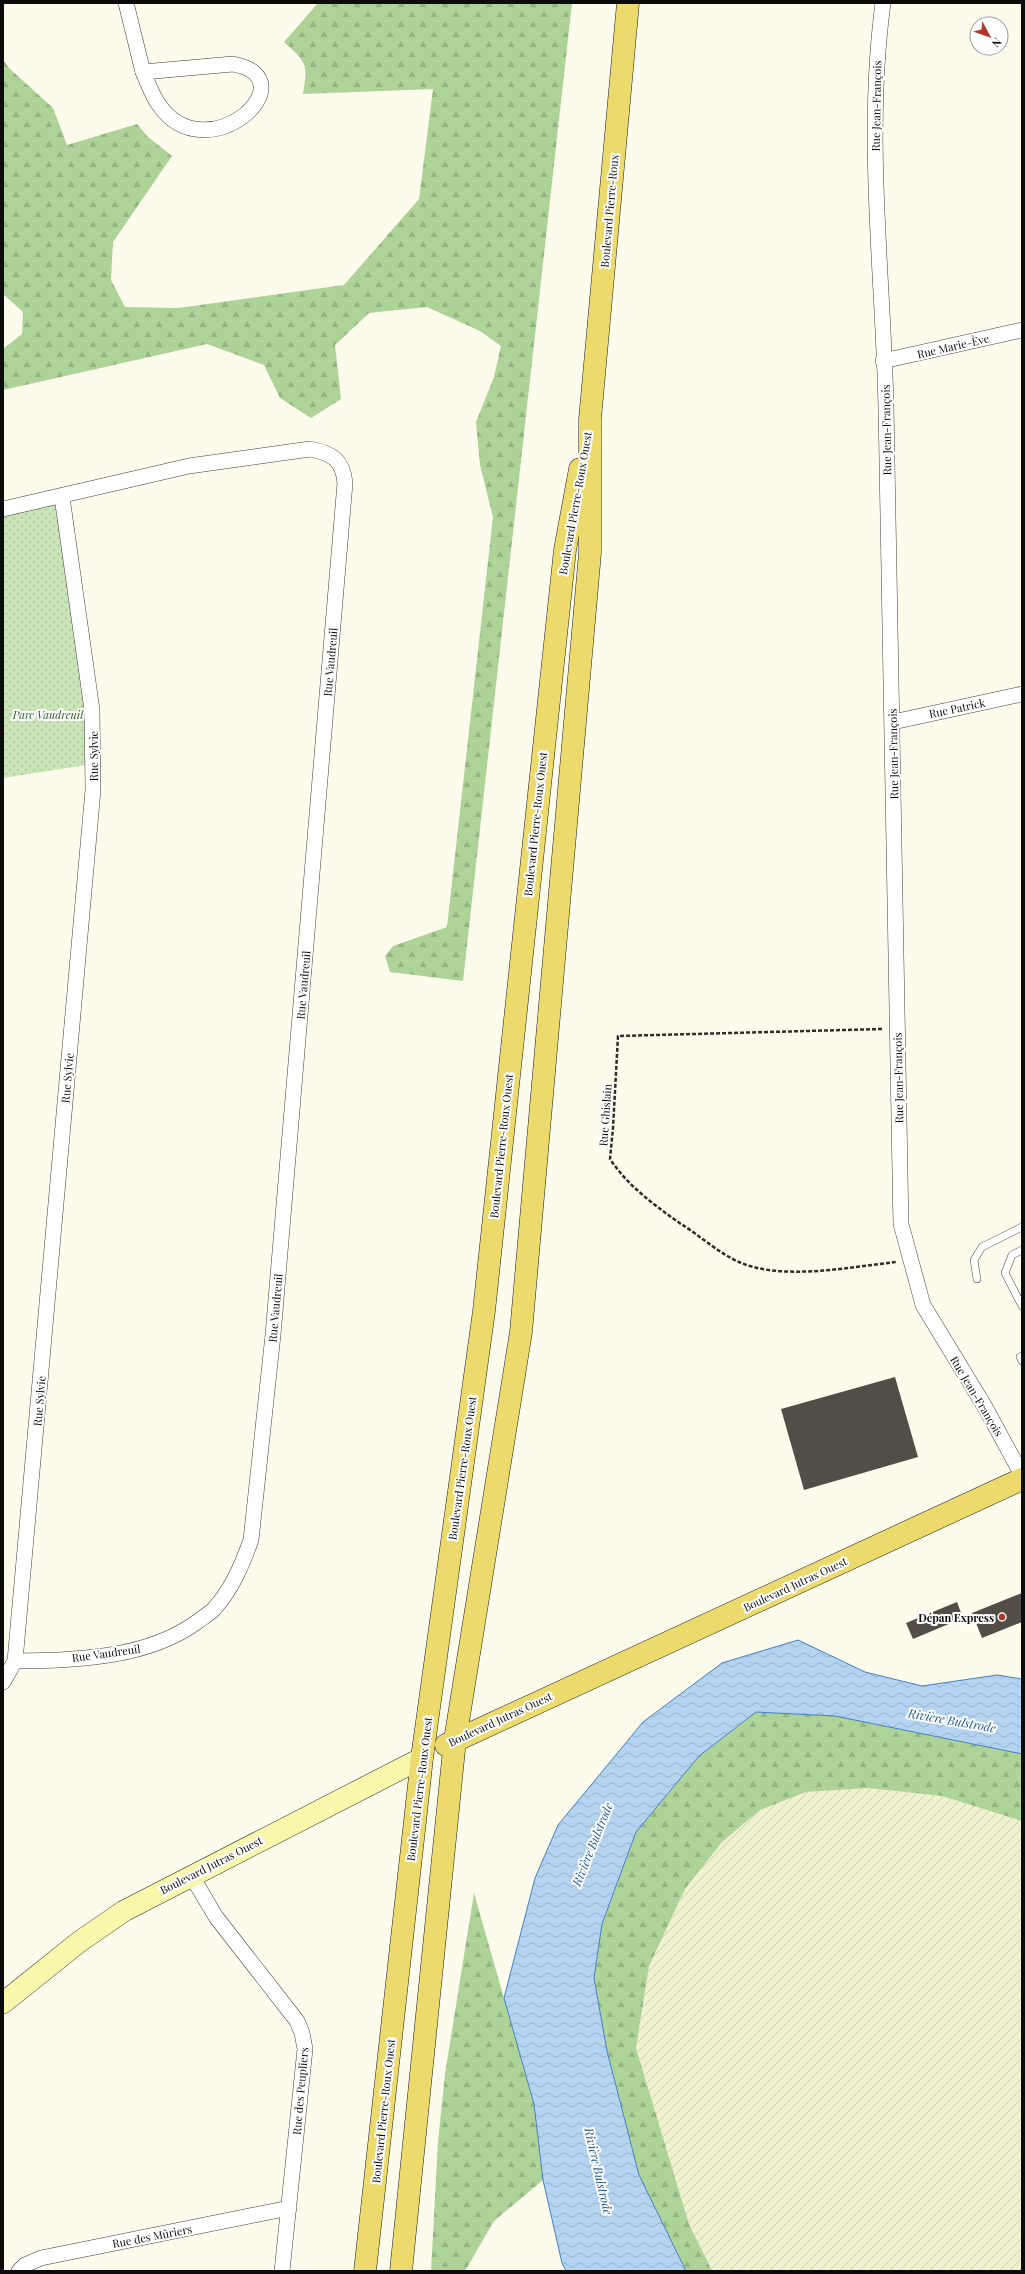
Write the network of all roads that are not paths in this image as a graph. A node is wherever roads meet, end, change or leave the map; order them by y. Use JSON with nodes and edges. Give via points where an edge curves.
{"nodes":[{"id":1,"x":126,"y":3,"type":"edge"},
{"id":2,"x":628,"y":3,"type":"edge"},
{"id":3,"x":885,"y":3,"type":"edge"},
{"id":4,"x":143,"y":72,"type":"junction"},
{"id":5,"x":1022,"y":330,"type":"edge"},
{"id":6,"x":883,"y":361,"type":"junction"},
{"id":7,"x":590,"y":419,"type":"junction"},
{"id":8,"x":62,"y":496,"type":"junction"},
{"id":9,"x":3,"y":509,"type":"edge"},
{"id":10,"x":1022,"y":694,"type":"edge"},
{"id":11,"x":892,"y":722,"type":"junction"},
{"id":12,"x":1022,"y":1227,"type":"edge"},
{"id":13,"x":1022,"y":1250,"type":"edge"},
{"id":14,"x":977,"y":1279,"type":"dead end"},
{"id":15,"x":1022,"y":1306,"type":"edge"},
{"id":16,"x":1022,"y":1356,"type":"edge"},
{"id":17,"x":1022,"y":1361,"type":"edge"},
{"id":18,"x":1022,"y":1475,"type":"edge"},
{"id":19,"x":1022,"y":1479,"type":"edge"},
{"id":20,"x":16,"y":1661,"type":"junction"},
{"id":21,"x":3,"y":1682,"type":"edge"},
{"id":22,"x":455,"y":1740,"type":"junction"},
{"id":23,"x":422,"y":1758,"type":"junction"},
{"id":24,"x":191,"y":1875,"type":"junction"},
{"id":25,"x":3,"y":2003,"type":"edge"},
{"id":26,"x":289,"y":2208,"type":"junction"},
{"id":27,"x":19,"y":2271,"type":"edge"},
{"id":28,"x":282,"y":2271,"type":"edge"},
{"id":29,"x":365,"y":2271,"type":"edge"},
{"id":30,"x":401,"y":2271,"type":"edge"}],
"edges":[{"from":1,"to":4,"type":"street"},
{"from":2,"to":7,"type":"main road","name":"Boulevard Pierre-Roux"},
{"from":3,"to":6,"type":"street","name":"Rue Jean-François","via":[[877,53],[874,140]]},
{"from":4,"to":4,"type":"street","via":[[159,105],[172,119],[203,130],[224,126],[244,117],[260,95],[261,82],[254,72],[244,66],[233,64]]},
{"from":5,"to":6,"type":"street","name":"Rue Marie-Ève"},
{"from":6,"to":11,"type":"street","name":"Rue Jean-François"},
{"from":7,"to":22,"type":"main road","name":"Boulevard Pierre-Roux Ouest","via":[[590,553],[521,1332]]},
{"from":7,"to":23,"type":"main road","name":"Boulevard Pierre-Roux Ouest","via":[[564,550],[484,1310]]},
{"from":8,"to":9,"type":"street","name":"Rue Vaudreuil"},
{"from":8,"to":20,"type":"street","name":"Rue Sylvie","via":[[92,710],[93,790]]},
{"from":8,"to":20,"type":"street","name":"Rue Vaudreuil","via":[[189,466],[310,449],[336,458],[344,471],[345,483],[273,1335],[251,1540],[240,1572],[213,1610],[182,1633],[141,1649],[86,1658]]},
{"from":10,"to":11,"type":"street","name":"Rue Patrick"},
{"from":11,"to":18,"type":"street","name":"Rue Jean-François","via":[[901,1224],[923,1305],[985,1407]]},
{"from":12,"to":14,"type":"lane","via":[[982,1247],[974,1260]]},
{"from":13,"to":15,"type":"lane","via":[[1012,1255],[1005,1273]]},
{"from":16,"to":17,"type":"lane"},
{"from":19,"to":22,"type":"main road","name":"Boulevard Jutras Ouest"},
{"from":20,"to":21,"type":"street"},
{"from":22,"to":23,"type":"main road","name":"Boulevard Jutras Ouest"},
{"from":22,"to":30,"type":"main road","name":"Boulevard Pierre-Roux Ouest"},
{"from":23,"to":24,"type":"main road","name":"Boulevard Jutras Ouest"},
{"from":23,"to":29,"type":"main road","name":"Boulevard Pierre-Roux Ouest"},
{"from":24,"to":25,"type":"main road","name":"Boulevard Jutras Ouest","via":[[124,1911],[79,1942]]},
{"from":24,"to":26,"type":"street","name":"Rue des Peupliers","via":[[216,1917],[297,2021],[302,2033],[305,2049]]},
{"from":26,"to":27,"type":"street","name":"Rue des Mûriers","via":[[41,2258],[25,2265]]},
{"from":26,"to":28,"type":"street","name":"Rue des Peupliers"}]}
